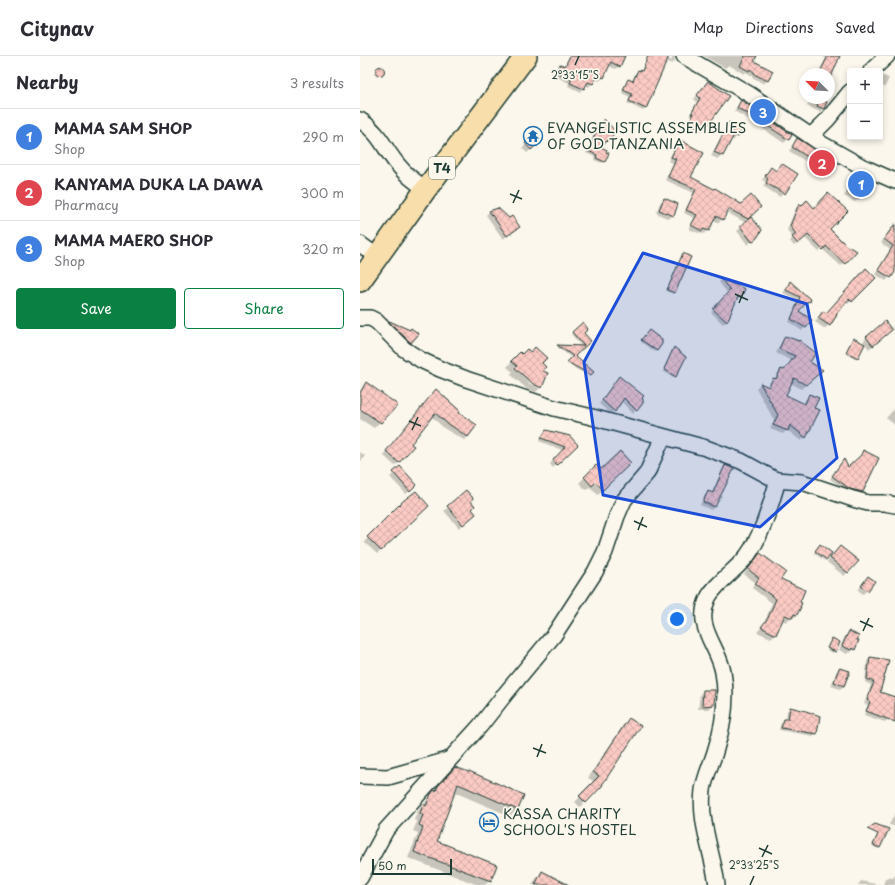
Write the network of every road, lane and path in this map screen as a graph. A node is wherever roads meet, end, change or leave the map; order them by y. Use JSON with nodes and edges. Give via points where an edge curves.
{"nodes":[{"id":1,"x":526,"y":56,"type":"edge"},
{"id":2,"x":684,"y":56,"type":"edge"},
{"id":3,"x":887,"y":56,"type":"edge"},
{"id":4,"x":875,"y":68,"type":"edge"},
{"id":5,"x":847,"y":96,"type":"edge"},
{"id":6,"x":360,"y":120,"type":"edge"},
{"id":7,"x":811,"y":136,"type":"junction"},
{"id":8,"x":895,"y":181,"type":"edge"},
{"id":9,"x":426,"y":189,"type":"junction"},
{"id":10,"x":360,"y":244,"type":"edge"},
{"id":11,"x":378,"y":257,"type":"junction"},
{"id":12,"x":360,"y":281,"type":"edge"},
{"id":13,"x":360,"y":318,"type":"edge"},
{"id":14,"x":663,"y":437,"type":"junction"},
{"id":15,"x":778,"y":480,"type":"junction"},
{"id":16,"x":895,"y":505,"type":"edge"},
{"id":17,"x":449,"y":760,"type":"junction"},
{"id":18,"x":360,"y":776,"type":"edge"},
{"id":19,"x":360,"y":878,"type":"edge"},
{"id":20,"x":718,"y":885,"type":"edge"}],
"edges":[{"from":1,"to":9,"type":"highway","number":"T4"},
{"from":2,"to":7,"type":"street","via":[[749,94]]},
{"from":3,"to":4,"type":"street"},
{"from":5,"to":7,"type":"street"},
{"from":6,"to":9,"type":"street","via":[[377,134],[392,158],[408,176]]},
{"from":7,"to":8,"type":"street","via":[[861,166]]},
{"from":9,"to":11,"type":"highway","number":"T4"},
{"from":10,"to":11,"type":"street"},
{"from":11,"to":12,"type":"highway","number":"T4"},
{"from":13,"to":14,"type":"street","via":[[376,321],[404,348],[440,369],[554,408]]},
{"from":14,"to":15,"type":"street","via":[[706,448],[741,461]]},
{"from":14,"to":17,"type":"street","via":[[647,473],[624,500],[595,572],[554,635]]},
{"from":15,"to":16,"type":"street","via":[[802,482],[868,503]]},
{"from":15,"to":20,"type":"street","via":[[761,533],[748,555],[708,598],[703,615],[704,626],[723,671],[725,702],[721,730],[703,789],[702,808],[703,824]]},
{"from":17,"to":18,"type":"street","via":[[388,777]]},
{"from":17,"to":19,"type":"street","via":[[386,830]]}]}
